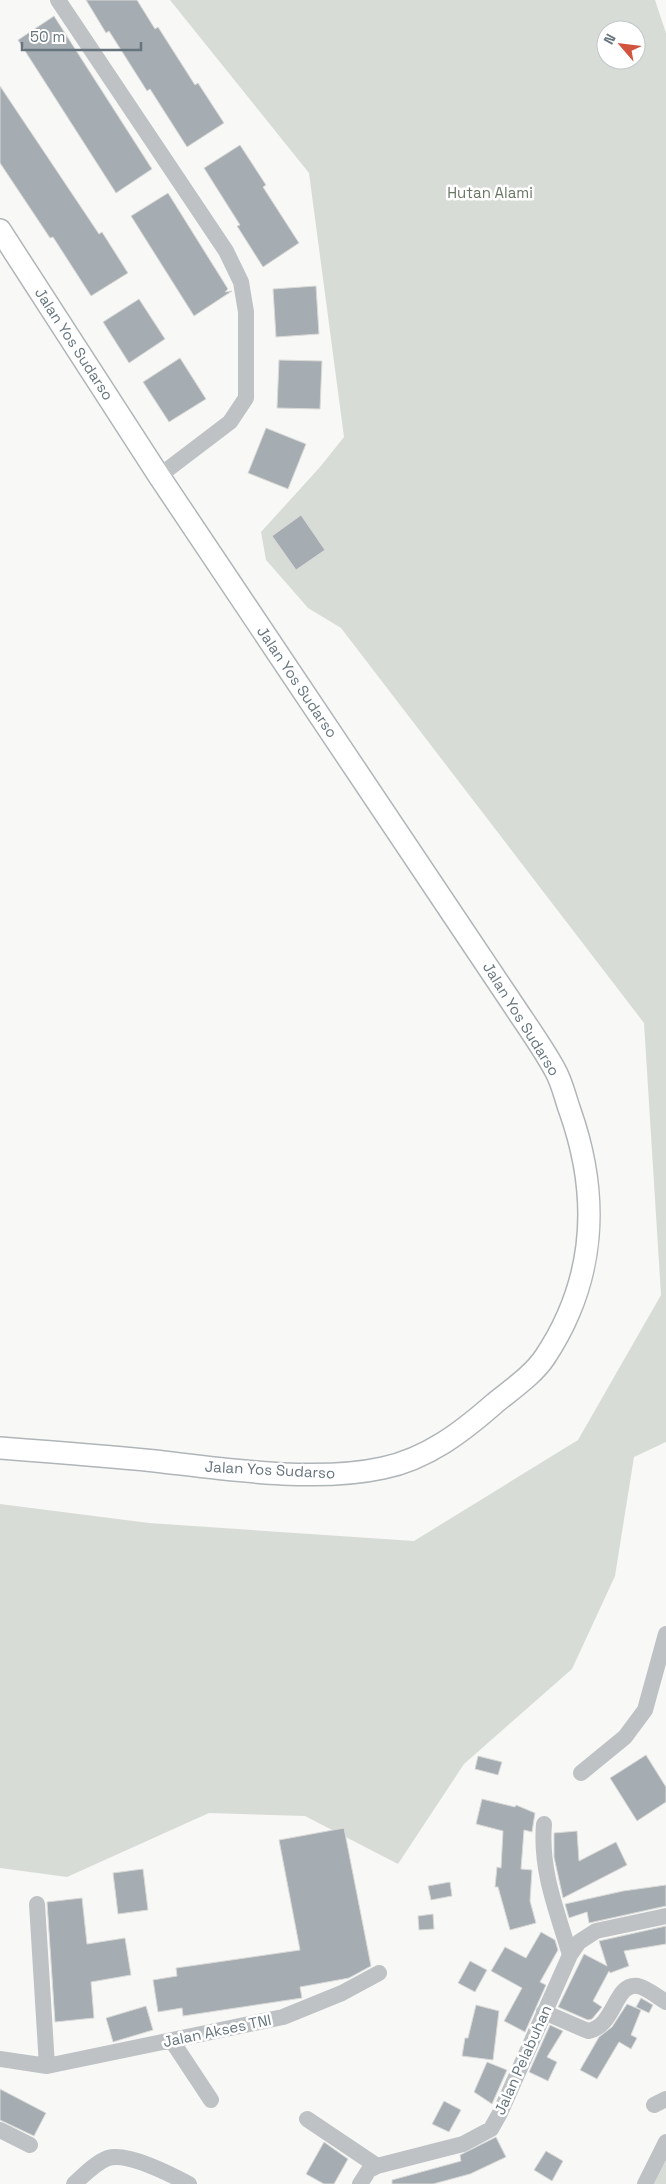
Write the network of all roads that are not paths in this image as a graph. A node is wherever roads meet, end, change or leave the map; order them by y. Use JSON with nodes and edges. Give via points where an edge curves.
{"nodes":[{"id":1,"x":58,"y":0,"type":"edge"},
{"id":2,"x":0,"y":230,"type":"edge"},
{"id":3,"x":159,"y":476,"type":"junction"},
{"id":4,"x":0,"y":1448,"type":"edge"},
{"id":5,"x":666,"y":1634,"type":"edge"},
{"id":6,"x":581,"y":1773,"type":"dead end"},
{"id":7,"x":544,"y":1824,"type":"dead end"},
{"id":8,"x":37,"y":1904,"type":"dead end"},
{"id":9,"x":666,"y":1916,"type":"edge"},
{"id":10,"x":570,"y":1955,"type":"junction"},
{"id":11,"x":379,"y":1973,"type":"dead end"},
{"id":12,"x":666,"y":2002,"type":"edge"},
{"id":13,"x":544,"y":2012,"type":"junction"},
{"id":14,"x":172,"y":2041,"type":"junction"},
{"id":15,"x":0,"y":2059,"type":"edge"},
{"id":16,"x":47,"y":2066,"type":"junction"},
{"id":17,"x":211,"y":2100,"type":"dead end"},
{"id":18,"x":307,"y":2119,"type":"dead end"},
{"id":19,"x":0,"y":2130,"type":"edge"},
{"id":20,"x":666,"y":2142,"type":"edge"},
{"id":21,"x":30,"y":2145,"type":"dead end"},
{"id":22,"x":377,"y":2166,"type":"junction"},
{"id":23,"x":74,"y":2184,"type":"edge"},
{"id":24,"x":189,"y":2184,"type":"edge"},
{"id":25,"x":360,"y":2184,"type":"edge"},
{"id":26,"x":645,"y":2184,"type":"edge"}],
"edges":[{"from":1,"to":3,"type":"street","via":[[226,251],[241,282],[246,312],[246,398],[230,422]]},
{"from":2,"to":3,"type":"main road","name":"Jalan Yos Sudarso"},
{"from":3,"to":4,"type":"main road","name":"Jalan Yos Sudarso","via":[[556,1071],[577,1131],[587,1174],[590,1221],[584,1266],[571,1311],[544,1359],[464,1430],[431,1451],[384,1468],[326,1475],[211,1468]]},
{"from":5,"to":6,"type":"street","via":[[645,1710],[625,1737]]},
{"from":7,"to":10,"type":"street","via":[[544,1869]]},
{"from":8,"to":16,"type":"street"},
{"from":9,"to":10,"type":"street","name":"Jalan Pelabuhan","via":[[596,1931],[579,1942]]},
{"from":10,"to":13,"type":"street","name":"Jalan Pelabuhan"},
{"from":11,"to":14,"type":"street","name":"Jalan Akses TNI","via":[[342,1993],[283,2017]]},
{"from":12,"to":13,"type":"street","via":[[639,1986],[630,1987],[620,1994],[605,2022],[596,2030],[588,2031]]},
{"from":13,"to":22,"type":"street","name":"Jalan Pelabuhan","via":[[491,2129],[463,2144]]},
{"from":14,"to":16,"type":"street","name":"Jalan Akses TNI"},
{"from":14,"to":17,"type":"street"},
{"from":15,"to":16,"type":"street","name":"Jalan Akses TNI"},
{"from":18,"to":22,"type":"street"},
{"from":19,"to":21,"type":"street"},
{"from":20,"to":26,"type":"street"},
{"from":22,"to":25,"type":"street","via":[[369,2170]]},
{"from":23,"to":24,"type":"street","via":[[94,2166],[110,2158],[137,2161]]}]}
